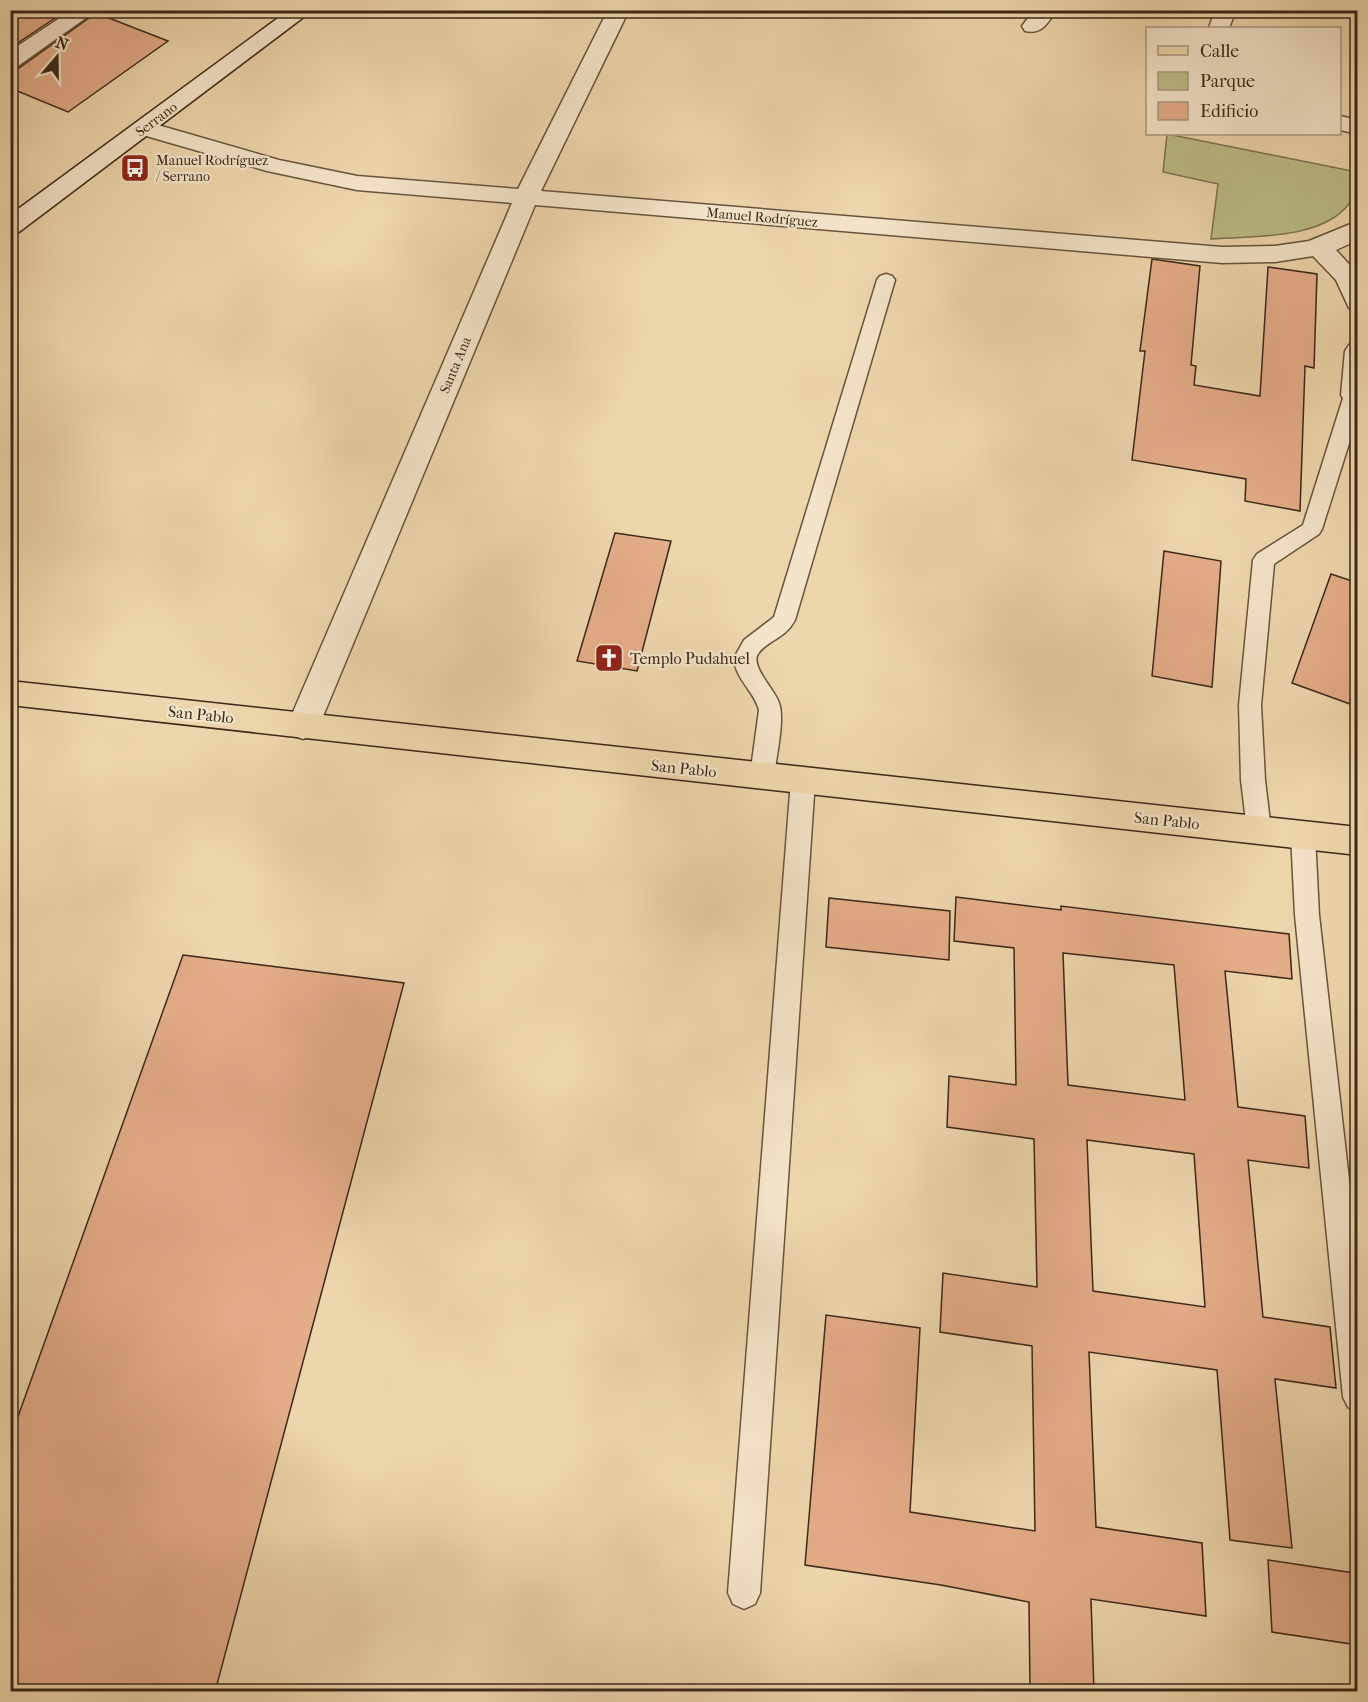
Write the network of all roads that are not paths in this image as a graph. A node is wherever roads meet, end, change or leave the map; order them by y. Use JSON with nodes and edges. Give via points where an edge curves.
{"nodes":[{"id":1,"x":87,"y":10,"type":"edge"},
{"id":2,"x":303,"y":10,"type":"edge"},
{"id":3,"x":619,"y":10,"type":"edge"},
{"id":4,"x":1226,"y":10,"type":"edge"},
{"id":5,"x":1219,"y":27,"type":"edge"},
{"id":6,"x":10,"y":61,"type":"edge"},
{"id":7,"x":1341,"y":123,"type":"edge"},
{"id":8,"x":1358,"y":127,"type":"edge"},
{"id":9,"x":144,"y":128,"type":"junction"},
{"id":10,"x":526,"y":198,"type":"junction"},
{"id":11,"x":10,"y":227,"type":"edge"},
{"id":12,"x":1358,"y":229,"type":"edge"},
{"id":13,"x":1319,"y":247,"type":"junction"},
{"id":14,"x":886,"y":280,"type":"dead end"},
{"id":15,"x":1358,"y":302,"type":"edge"},
{"id":16,"x":1358,"y":351,"type":"edge"},
{"id":17,"x":1354,"y":394,"type":"joint"},
{"id":18,"x":10,"y":693,"type":"edge"},
{"id":19,"x":303,"y":726,"type":"junction"},
{"id":20,"x":762,"y":776,"type":"junction"},
{"id":21,"x":802,"y":780,"type":"junction"},
{"id":22,"x":1259,"y":830,"type":"junction"},
{"id":23,"x":1303,"y":835,"type":"junction"},
{"id":24,"x":1358,"y":841,"type":"edge"},
{"id":25,"x":1358,"y":1397,"type":"edge"},
{"id":26,"x":744,"y":1593,"type":"dead end"}],
"edges":[{"from":1,"to":6,"type":"street"},
{"from":2,"to":9,"type":"street","name":"Serrano"},
{"from":3,"to":10,"type":"street","name":"Santa Ana"},
{"from":4,"to":5,"type":"street"},
{"from":7,"to":8,"type":"street"},
{"from":9,"to":10,"type":"street","name":"Manuel Rodríguez","via":[[327,178]]},
{"from":9,"to":11,"type":"street","name":"Serrano"},
{"from":10,"to":13,"type":"street","name":"Manuel Rodríguez","via":[[1222,255]]},
{"from":10,"to":19,"type":"street","name":"Santa Ana"},
{"from":12,"to":13,"type":"street","name":"Manuel Rodríguez"},
{"from":13,"to":15,"type":"street","via":[[1347,278]]},
{"from":14,"to":20,"type":"lane","via":[[784,620],[773,633],[748,649],[745,658],[745,669],[769,699]]},
{"from":16,"to":17,"type":"street"},
{"from":17,"to":22,"type":"lane","via":[[1312,529],[1264,560],[1250,705]]},
{"from":18,"to":19,"type":"main road","name":"San Pablo"},
{"from":19,"to":20,"type":"main road","name":"San Pablo"},
{"from":20,"to":21,"type":"main road","name":"San Pablo"},
{"from":21,"to":22,"type":"main road","name":"San Pablo"},
{"from":21,"to":26,"type":"lane"},
{"from":22,"to":23,"type":"main road","name":"San Pablo"},
{"from":23,"to":24,"type":"main road","name":"San Pablo"},
{"from":23,"to":25,"type":"lane","via":[[1307,915]]}]}
